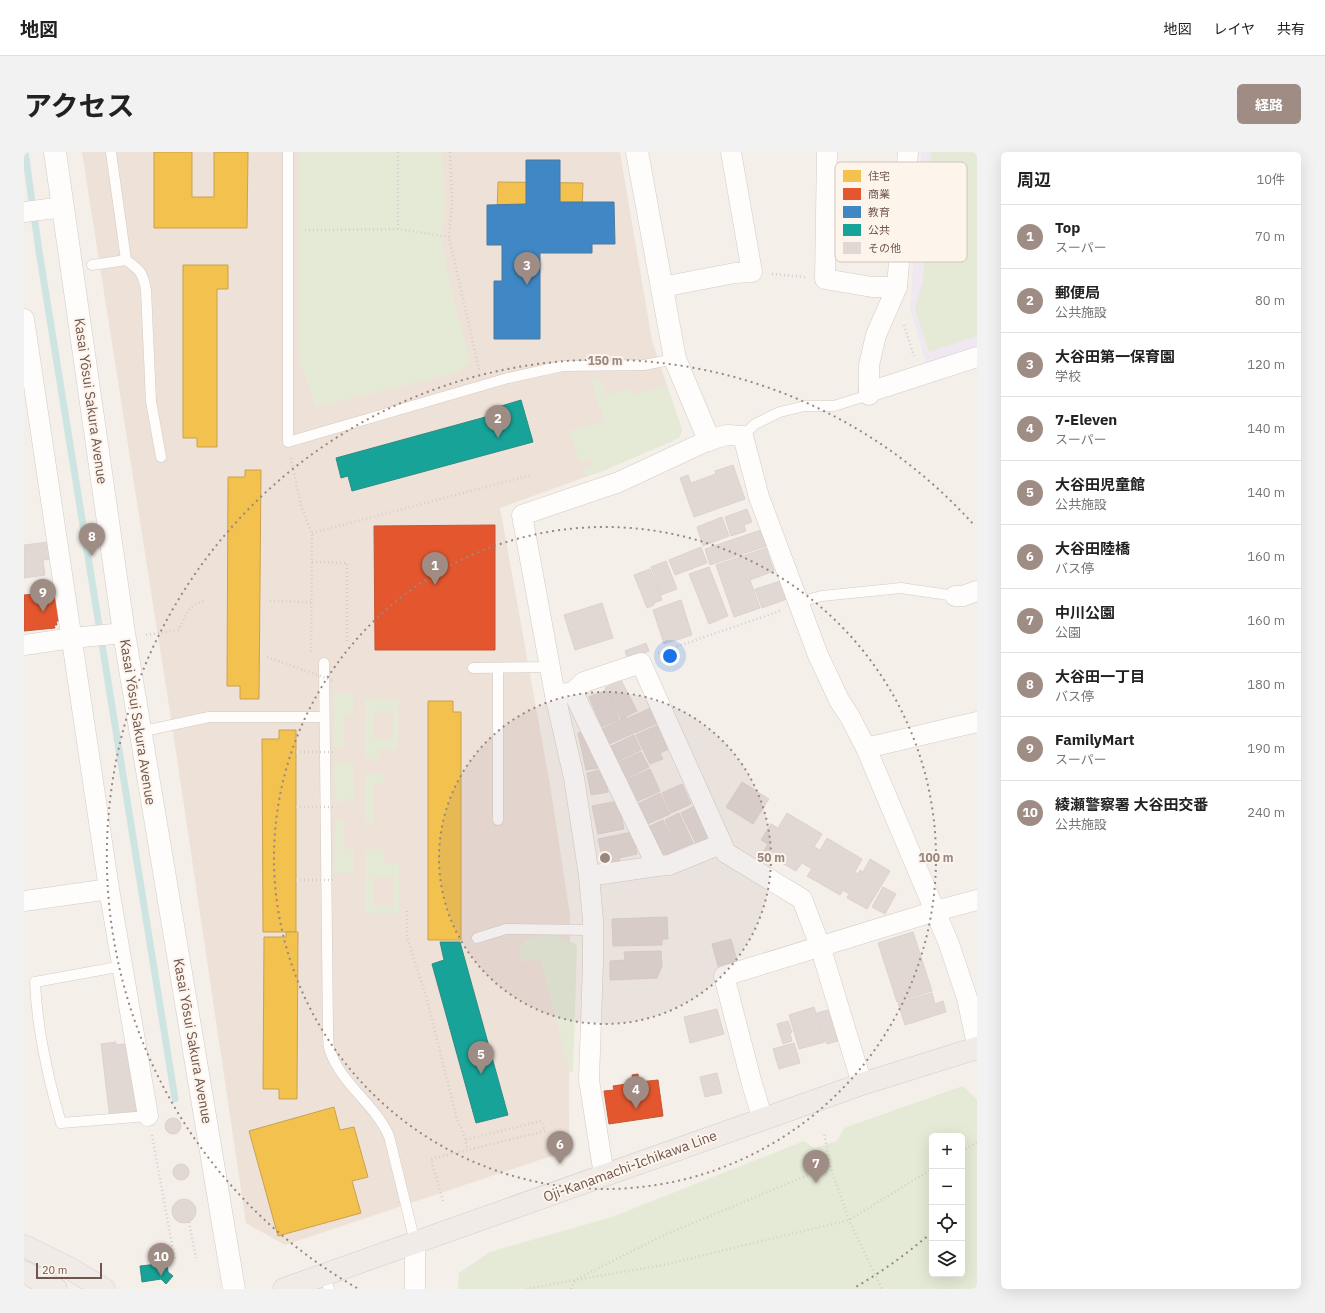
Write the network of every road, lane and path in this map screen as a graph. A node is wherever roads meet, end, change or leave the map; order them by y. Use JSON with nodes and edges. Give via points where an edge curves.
{"nodes":[{"id":1,"x":56,"y":152,"type":"edge"},
{"id":2,"x":111,"y":152,"type":"edge"},
{"id":3,"x":288,"y":152,"type":"edge"},
{"id":4,"x":398,"y":152,"type":"edge"},
{"id":5,"x":450,"y":152,"type":"edge"},
{"id":6,"x":637,"y":152,"type":"edge"},
{"id":7,"x":731,"y":152,"type":"edge"},
{"id":8,"x":827,"y":152,"type":"edge"},
{"id":9,"x":908,"y":152,"type":"edge"},
{"id":10,"x":907,"y":162,"type":"edge"},
{"id":11,"x":56,"y":208,"type":"junction"},
{"id":12,"x":24,"y":212,"type":"edge"},
{"id":13,"x":398,"y":229,"type":"junction"},
{"id":14,"x":288,"y":230,"type":"junction"},
{"id":15,"x":449,"y":237,"type":"junction"},
{"id":16,"x":126,"y":260,"type":"junction"},
{"id":17,"x":899,"y":262,"type":"edge"},
{"id":18,"x":92,"y":265,"type":"dead end"},
{"id":19,"x":752,"y":272,"type":"junction"},
{"id":20,"x":825,"y":279,"type":"junction"},
{"id":21,"x":662,"y":287,"type":"junction"},
{"id":22,"x":896,"y":291,"type":"junction"},
{"id":23,"x":24,"y":319,"type":"edge"},
{"id":24,"x":977,"y":358,"type":"edge"},
{"id":25,"x":675,"y":359,"type":"junction"},
{"id":26,"x":920,"y":376,"type":"junction"},
{"id":27,"x":482,"y":385,"type":"junction"},
{"id":28,"x":869,"y":393,"type":"junction"},
{"id":29,"x":32,"y":425,"type":"edge"},
{"id":30,"x":743,"y":436,"type":"junction"},
{"id":31,"x":709,"y":440,"type":"junction"},
{"id":32,"x":288,"y":442,"type":"junction"},
{"id":33,"x":161,"y":457,"type":"dead end"},
{"id":34,"x":532,"y":475,"type":"dead end"},
{"id":35,"x":312,"y":534,"type":"junction"},
{"id":36,"x":312,"y":562,"type":"junction"},
{"id":37,"x":977,"y":591,"type":"edge"},
{"id":38,"x":955,"y":596,"type":"joint"},
{"id":39,"x":206,"y":600,"type":"dead end"},
{"id":40,"x":270,"y":601,"type":"dead end"},
{"id":41,"x":311,"y":602,"type":"junction"},
{"id":42,"x":799,"y":603,"type":"junction"},
{"id":43,"x":116,"y":634,"type":"junction"},
{"id":44,"x":146,"y":635,"type":"dead end"},
{"id":45,"x":75,"y":638,"type":"junction"},
{"id":46,"x":347,"y":644,"type":"dead end"},
{"id":47,"x":24,"y":645,"type":"edge"},
{"id":48,"x":311,"y":654,"type":"dead end"},
{"id":49,"x":267,"y":657,"type":"dead end"},
{"id":50,"x":324,"y":663,"type":"dead end"},
{"id":51,"x":641,"y":663,"type":"junction"},
{"id":52,"x":551,"y":667,"type":"junction"},
{"id":53,"x":473,"y":668,"type":"dead end"},
{"id":54,"x":498,"y":668,"type":"junction"},
{"id":55,"x":311,"y":669,"type":"dead end"},
{"id":56,"x":311,"y":676,"type":"dead end"},
{"id":57,"x":334,"y":681,"type":"dead end"},
{"id":58,"x":564,"y":693,"type":"junction"},
{"id":59,"x":324,"y":717,"type":"junction"},
{"id":60,"x":977,"y":722,"type":"edge"},
{"id":61,"x":140,"y":732,"type":"junction"},
{"id":62,"x":866,"y":748,"type":"junction"},
{"id":63,"x":296,"y":752,"type":"dead end"},
{"id":64,"x":334,"y":752,"type":"dead end"},
{"id":65,"x":296,"y":807,"type":"dead end"},
{"id":66,"x":335,"y":807,"type":"dead end"},
{"id":67,"x":498,"y":820,"type":"dead end"},
{"id":68,"x":722,"y":844,"type":"junction"},
{"id":69,"x":657,"y":866,"type":"junction"},
{"id":70,"x":589,"y":876,"type":"junction"},
{"id":71,"x":296,"y":880,"type":"dead end"},
{"id":72,"x":334,"y":880,"type":"dead end"},
{"id":73,"x":109,"y":889,"type":"junction"},
{"id":74,"x":977,"y":900,"type":"edge"},
{"id":75,"x":24,"y":901,"type":"edge"},
{"id":76,"x":407,"y":911,"type":"dead end"},
{"id":77,"x":936,"y":911,"type":"junction"},
{"id":78,"x":593,"y":930,"type":"junction"},
{"id":79,"x":477,"y":938,"type":"dead end"},
{"id":80,"x":820,"y":946,"type":"junction"},
{"id":81,"x":123,"y":966,"type":"junction"},
{"id":82,"x":977,"y":1045,"type":"edge"},
{"id":83,"x":977,"y":1048,"type":"edge"},
{"id":84,"x":862,"y":1084,"type":"junction"},
{"id":85,"x":148,"y":1116,"type":"junction"},
{"id":86,"x":763,"y":1120,"type":"junction"},
{"id":87,"x":824,"y":1132,"type":"dead end"},
{"id":88,"x":465,"y":1140,"type":"junction"},
{"id":89,"x":977,"y":1142,"type":"edge"},
{"id":90,"x":965,"y":1149,"type":"edge"},
{"id":91,"x":468,"y":1150,"type":"dead end"},
{"id":92,"x":830,"y":1166,"type":"junction"},
{"id":93,"x":929,"y":1171,"type":"edge"},
{"id":94,"x":604,"y":1175,"type":"junction"},
{"id":95,"x":443,"y":1201,"type":"dead end"},
{"id":96,"x":849,"y":1220,"type":"junction"},
{"id":97,"x":189,"y":1222,"type":"dead end"},
{"id":98,"x":416,"y":1242,"type":"junction"},
{"id":99,"x":24,"y":1246,"type":"edge"},
{"id":100,"x":196,"y":1258,"type":"dead end"},
{"id":101,"x":175,"y":1261,"type":"dead end"},
{"id":102,"x":24,"y":1272,"type":"edge"},
{"id":103,"x":575,"y":1280,"type":"junction"},
{"id":104,"x":327,"y":1282,"type":"edge"},
{"id":105,"x":56,"y":1289,"type":"edge"},
{"id":106,"x":104,"y":1289,"type":"edge"},
{"id":107,"x":234,"y":1289,"type":"edge"},
{"id":108,"x":284,"y":1289,"type":"edge"},
{"id":109,"x":415,"y":1289,"type":"edge"},
{"id":110,"x":526,"y":1289,"type":"edge"},
{"id":111,"x":571,"y":1289,"type":"edge"},
{"id":112,"x":882,"y":1289,"type":"edge"}],
"edges":[{"from":1,"to":11,"type":"street","name":"Kasai Yōsui Sakura Avenue"},
{"from":2,"to":16,"type":"lane"},
{"from":3,"to":14,"type":"lane"},
{"from":4,"to":13,"type":"path"},
{"from":5,"to":15,"type":"path","via":[[452,202]]},
{"from":6,"to":21,"type":"street"},
{"from":7,"to":19,"type":"street"},
{"from":8,"to":20,"type":"street"},
{"from":9,"to":10,"type":"street"},
{"from":11,"to":12,"type":"street"},
{"from":11,"to":43,"type":"street","name":"Kasai Yōsui Sakura Avenue"},
{"from":13,"to":14,"type":"path"},
{"from":13,"to":15,"type":"path"},
{"from":14,"to":32,"type":"lane"},
{"from":15,"to":27,"type":"path"},
{"from":16,"to":18,"type":"lane"},
{"from":16,"to":33,"type":"lane","via":[[140,270],[146,290],[151,401]]},
{"from":17,"to":22,"type":"street"},
{"from":19,"to":20,"type":"path"},
{"from":19,"to":21,"type":"street"},
{"from":20,"to":22,"type":"street"},
{"from":21,"to":25,"type":"street"},
{"from":22,"to":26,"type":"path"},
{"from":22,"to":28,"type":"street","via":[[876,334],[869,365]]},
{"from":23,"to":29,"type":"street"},
{"from":24,"to":26,"type":"street"},
{"from":25,"to":27,"type":"lane","via":[[644,365],[562,366]]},
{"from":25,"to":31,"type":"street"},
{"from":26,"to":28,"type":"street"},
{"from":27,"to":32,"type":"lane"},
{"from":28,"to":30,"type":"lane","via":[[834,406],[805,406],[780,412],[755,424]]},
{"from":29,"to":45,"type":"street"},
{"from":30,"to":31,"type":"street","via":[[727,435]]},
{"from":30,"to":42,"type":"street","via":[[759,498]]},
{"from":31,"to":52,"type":"street","via":[[615,483],[522,515]]},
{"from":32,"to":35,"type":"path","via":[[301,506]]},
{"from":34,"to":35,"type":"path"},
{"from":35,"to":36,"type":"path"},
{"from":36,"to":41,"type":"path"},
{"from":36,"to":46,"type":"path","via":[[347,562]]},
{"from":37,"to":38,"type":"street"},
{"from":38,"to":42,"type":"lane","via":[[901,588],[822,596]]},
{"from":39,"to":44,"type":"path","via":[[186,613],[179,630]]},
{"from":40,"to":41,"type":"path"},
{"from":41,"to":48,"type":"path"},
{"from":42,"to":51,"type":"path","via":[[646,657]]},
{"from":42,"to":62,"type":"street","via":[[821,662]]},
{"from":43,"to":45,"type":"street"},
{"from":43,"to":61,"type":"street","name":"Kasai Yōsui Sakura Avenue"},
{"from":45,"to":47,"type":"street"},
{"from":45,"to":73,"type":"street"},
{"from":49,"to":57,"type":"path","bridge":true},
{"from":50,"to":59,"type":"lane"},
{"from":51,"to":58,"type":"street","via":[[584,682]]},
{"from":51,"to":68,"type":"street"},
{"from":52,"to":54,"type":"lane"},
{"from":52,"to":58,"type":"street"},
{"from":53,"to":54,"type":"lane"},
{"from":54,"to":67,"type":"lane"},
{"from":55,"to":56,"type":"path"},
{"from":58,"to":69,"type":"street"},
{"from":58,"to":70,"type":"street"},
{"from":59,"to":61,"type":"lane","via":[[209,717]]},
{"from":59,"to":98,"type":"lane","via":[[330,1049],[336,1065],[348,1082],[385,1126]]},
{"from":60,"to":62,"type":"street"},
{"from":61,"to":107,"type":"street","name":"Kasai Yōsui Sakura Avenue"},
{"from":62,"to":77,"type":"street"},
{"from":63,"to":64,"type":"path","bridge":true},
{"from":65,"to":66,"type":"path","bridge":true},
{"from":68,"to":69,"type":"street","via":[[669,865]]},
{"from":68,"to":80,"type":"street","via":[[726,853],[802,899]]},
{"from":69,"to":70,"type":"street"},
{"from":70,"to":78,"type":"street"},
{"from":71,"to":72,"type":"path","bridge":true},
{"from":73,"to":75,"type":"street"},
{"from":73,"to":81,"type":"street"},
{"from":74,"to":77,"type":"street"},
{"from":76,"to":88,"type":"path","bridge":true,"via":[[407,936],[426,996],[458,1123]]},
{"from":77,"to":80,"type":"street"},
{"from":77,"to":82,"type":"street","via":[[967,998]]},
{"from":78,"to":79,"type":"lane","via":[[506,929]]},
{"from":78,"to":94,"type":"street","via":[[589,1080]]},
{"from":80,"to":84,"type":"street"},
{"from":80,"to":86,"type":"street","via":[[724,976]]},
{"from":81,"to":85,"type":"street"},
{"from":81,"to":85,"type":"lane","via":[[35,982],[49,1080],[61,1123]]},
{"from":83,"to":84,"type":"main road","name":"Oji-Kanamachi-Ichikawa Line"},
{"from":84,"to":86,"type":"main road","name":"Oji-Kanamachi-Ichikawa Line"},
{"from":85,"to":101,"type":"path"},
{"from":86,"to":94,"type":"main road","name":"Oji-Kanamachi-Ichikawa Line"},
{"from":87,"to":92,"type":"path"},
{"from":88,"to":91,"type":"path","bridge":true},
{"from":88,"to":95,"type":"path","via":[[541,1121],[545,1131],[431,1159]]},
{"from":89,"to":90,"type":"path"},
{"from":92,"to":96,"type":"path"},
{"from":92,"to":103,"type":"path","via":[[662,1236]]},
{"from":93,"to":96,"type":"path"},
{"from":94,"to":98,"type":"main road","name":"Oji-Kanamachi-Ichikawa Line"},
{"from":96,"to":103,"type":"path","via":[[663,1265]]},
{"from":96,"to":112,"type":"path"},
{"from":97,"to":100,"type":"path"},
{"from":98,"to":104,"type":"main road","name":"Oji-Kanamachi-Ichikawa Line"},
{"from":98,"to":109,"type":"street"},
{"from":99,"to":106,"type":"main road"},
{"from":102,"to":105,"type":"main road"},
{"from":103,"to":110,"type":"path"},
{"from":103,"to":111,"type":"path"},
{"from":104,"to":108,"type":"main road","name":"Oji-Kanamachi-Ichikawa Line"}]}
